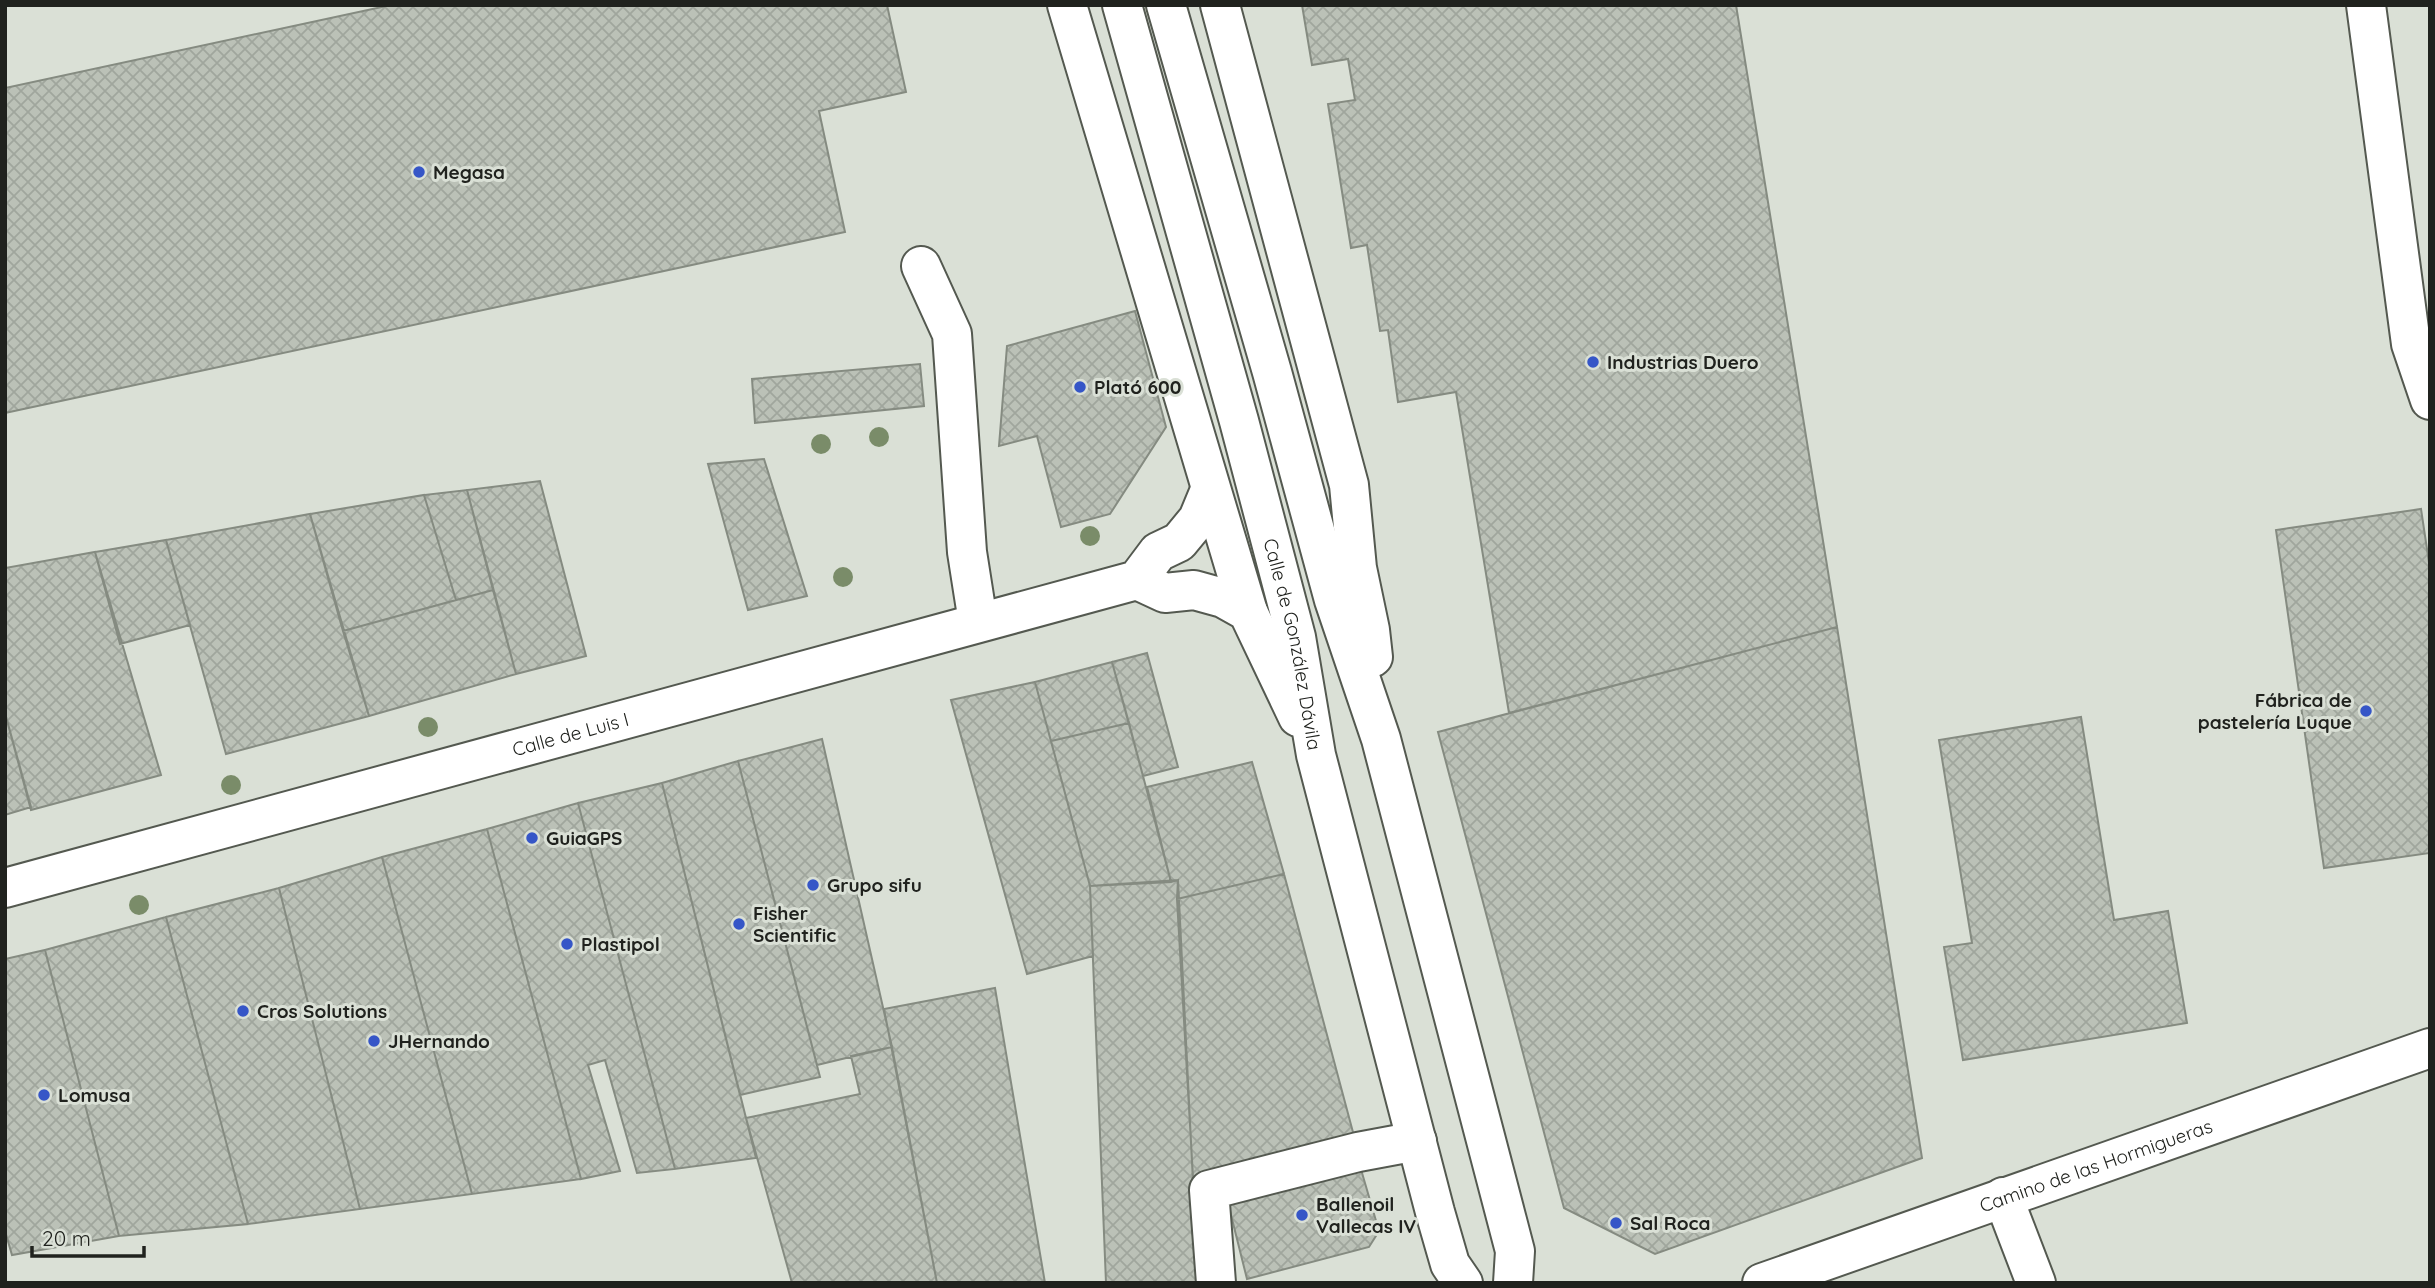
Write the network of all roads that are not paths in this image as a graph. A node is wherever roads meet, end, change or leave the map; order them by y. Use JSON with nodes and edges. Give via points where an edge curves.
{"nodes":[{"id":1,"x":1068,"y":5,"type":"edge"},
{"id":2,"x":1122,"y":5,"type":"edge"},
{"id":3,"x":1166,"y":5,"type":"edge"},
{"id":4,"x":1220,"y":5,"type":"edge"},
{"id":5,"x":2367,"y":5,"type":"edge"},
{"id":6,"x":921,"y":266,"type":"dead end"},
{"id":7,"x":2430,"y":400,"type":"edge"},
{"id":8,"x":1210,"y":490,"type":"junction"},
{"id":9,"x":1137,"y":580,"type":"junction"},
{"id":10,"x":1248,"y":612,"type":"junction"},
{"id":11,"x":978,"y":622,"type":"junction"},
{"id":12,"x":1381,"y":739,"type":"junction"},
{"id":13,"x":1317,"y":755,"type":"junction"},
{"id":14,"x":5,"y":888,"type":"edge"},
{"id":15,"x":2430,"y":1048,"type":"edge"},
{"id":16,"x":1417,"y":1141,"type":"junction"},
{"id":17,"x":2003,"y":1197,"type":"junction"},
{"id":18,"x":1216,"y":1283,"type":"edge"},
{"id":19,"x":1463,"y":1283,"type":"edge"},
{"id":20,"x":1513,"y":1283,"type":"edge"},
{"id":21,"x":1762,"y":1283,"type":"edge"},
{"id":22,"x":2036,"y":1283,"type":"edge"}],
"edges":[{"from":1,"to":8,"type":"street","name":"Calle de González Dávila"},
{"from":2,"to":13,"type":"street","name":"Calle de González Dávila","via":[[1296,637]]},
{"from":3,"to":12,"type":"street","via":[[1334,600]]},
{"from":4,"to":12,"type":"street","via":[[1349,485]]},
{"from":5,"to":7,"type":"street","via":[[2411,344]]},
{"from":6,"to":11,"type":"street","via":[[952,334],[967,552]]},
{"from":8,"to":9,"type":"street","via":[[1198,519],[1180,542],[1158,552]]},
{"from":8,"to":10,"type":"street","name":"Calle de González Dávila"},
{"from":9,"to":10,"type":"street","via":[[1165,593],[1194,590],[1223,598]]},
{"from":9,"to":11,"type":"street","name":"Calle de Luis I"},
{"from":10,"to":13,"type":"street"},
{"from":11,"to":14,"type":"street","name":"Calle de Luis I"},
{"from":12,"to":20,"type":"street","via":[[1515,1251]]},
{"from":13,"to":16,"type":"street","name":"Calle de González Dávila"},
{"from":15,"to":17,"type":"street","name":"Camino de las Hormigueras"},
{"from":16,"to":18,"type":"street","via":[[1209,1190]]},
{"from":16,"to":19,"type":"street","name":"Calle de González Dávila","via":[[1450,1264]]},
{"from":17,"to":21,"type":"street","name":"Camino de las Hormigueras"},
{"from":17,"to":22,"type":"street"}]}
